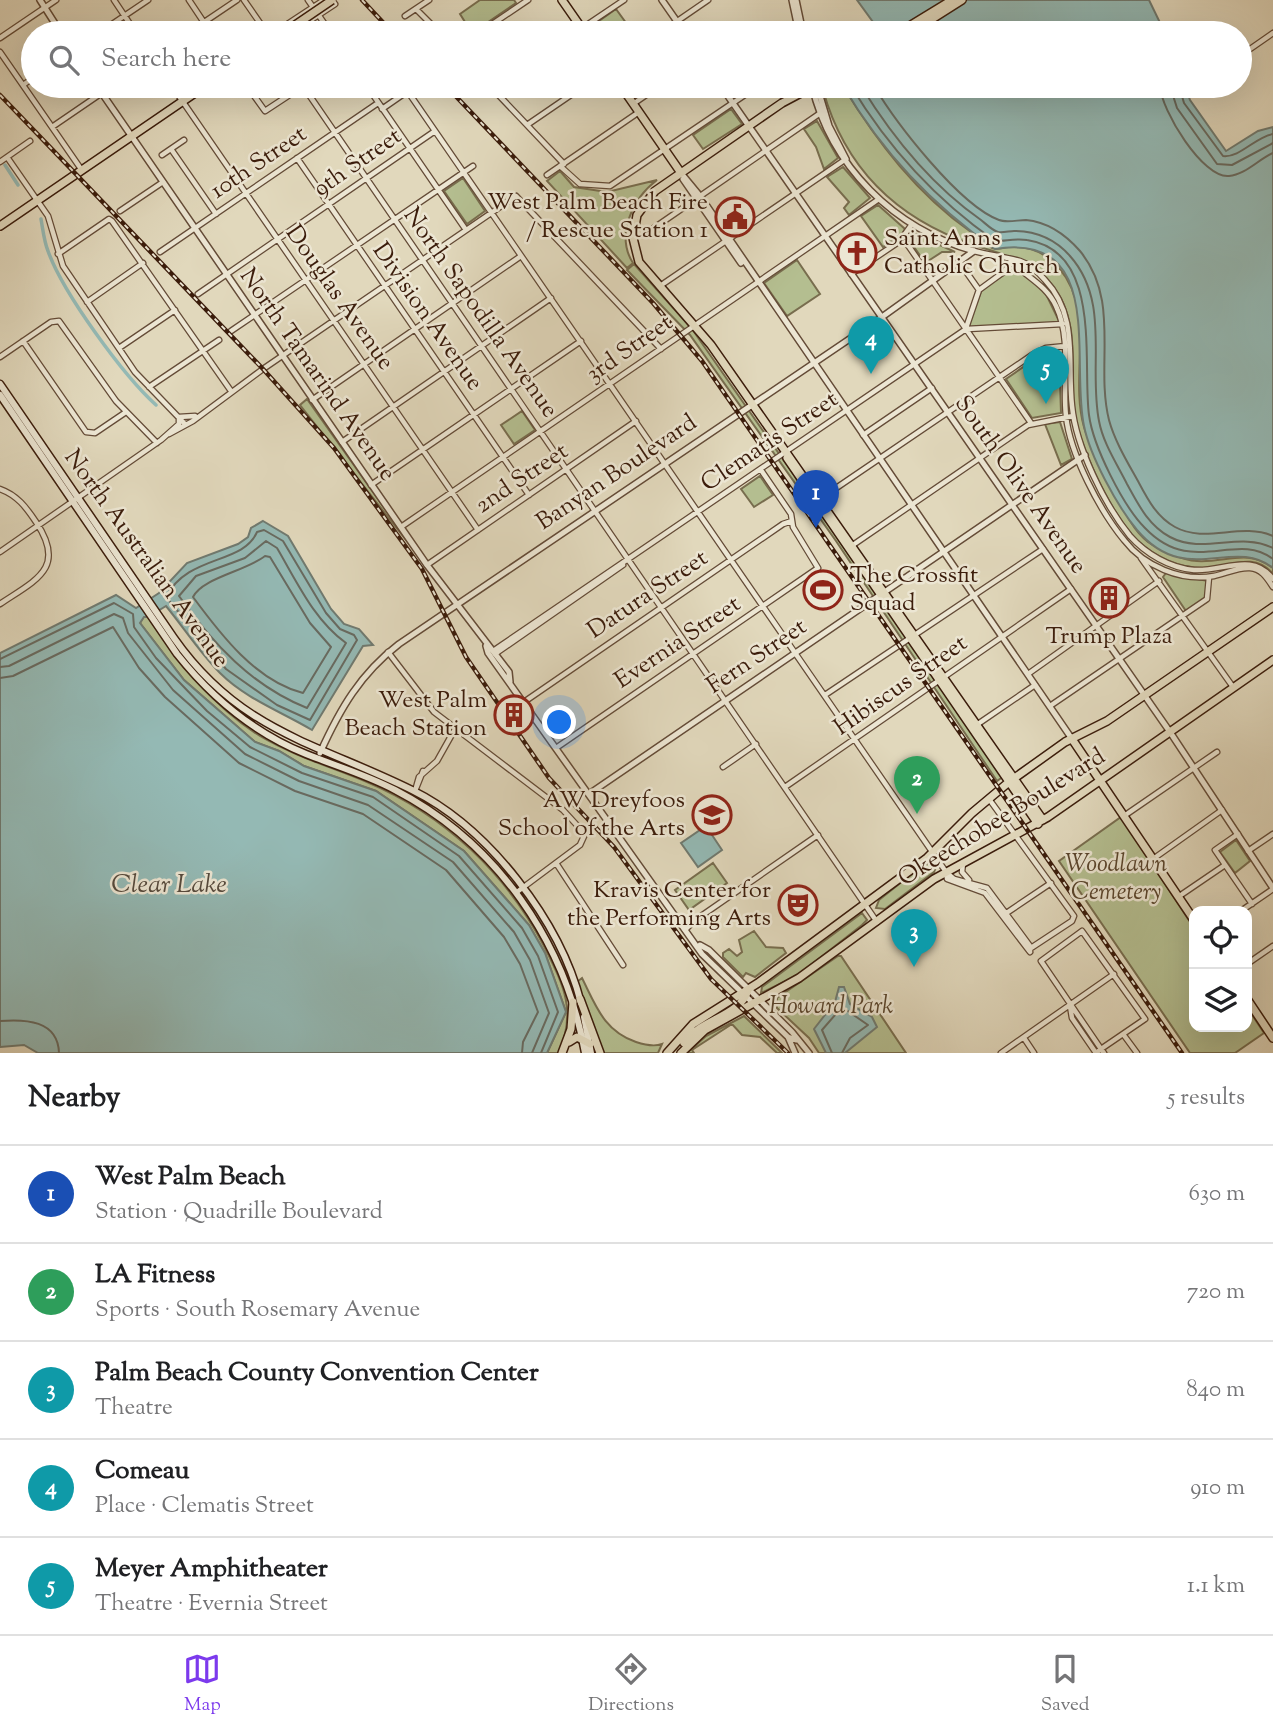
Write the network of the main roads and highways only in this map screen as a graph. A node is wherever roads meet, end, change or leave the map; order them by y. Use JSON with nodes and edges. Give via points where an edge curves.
{"nodes":[{"id":1,"x":332,"y":0,"type":"edge"},
{"id":2,"x":562,"y":0,"type":"edge"},
{"id":3,"x":952,"y":0,"type":"edge"},
{"id":4,"x":962,"y":0,"type":"edge"},
{"id":5,"x":304,"y":21,"type":"edge"},
{"id":6,"x":574,"y":21,"type":"edge"},
{"id":7,"x":918,"y":21,"type":"edge"},
{"id":8,"x":929,"y":21,"type":"edge"},
{"id":9,"x":187,"y":98,"type":"edge"},
{"id":10,"x":629,"y":98,"type":"edge"},
{"id":11,"x":788,"y":98,"type":"edge"},
{"id":12,"x":790,"y":98,"type":"edge"},
{"id":13,"x":786,"y":100,"type":"junction"},
{"id":14,"x":681,"y":173,"type":"junction"},
{"id":15,"x":0,"y":226,"type":"edge"},
{"id":16,"x":0,"y":384,"type":"edge"},
{"id":17,"x":0,"y":395,"type":"edge"},
{"id":18,"x":75,"y":500,"type":"junction"},
{"id":19,"x":1273,"y":607,"type":"edge"},
{"id":20,"x":179,"y":651,"type":"junction"},
{"id":21,"x":1273,"y":660,"type":"edge"},
{"id":22,"x":1072,"y":739,"type":"junction"},
{"id":23,"x":1012,"y":780,"type":"junction"},
{"id":24,"x":1101,"y":781,"type":"junction"},
{"id":25,"x":412,"y":795,"type":"junction"},
{"id":26,"x":1041,"y":822,"type":"junction"},
{"id":27,"x":1189,"y":913,"type":"edge"},
{"id":28,"x":746,"y":993,"type":"junction"},
{"id":29,"x":576,"y":1000,"type":"junction"},
{"id":30,"x":1252,"y":1006,"type":"edge"},
{"id":31,"x":582,"y":1038,"type":"junction"},
{"id":32,"x":1273,"y":1038,"type":"edge"},
{"id":33,"x":568,"y":1042,"type":"junction"},
{"id":34,"x":590,"y":1049,"type":"edge"},
{"id":35,"x":669,"y":1052,"type":"edge"},
{"id":36,"x":562,"y":1053,"type":"edge"},
{"id":37,"x":585,"y":1053,"type":"edge"},
{"id":38,"x":600,"y":1053,"type":"edge"},
{"id":39,"x":680,"y":1053,"type":"edge"}],
"edges":[{"from":1,"to":5,"type":"main road","bridge":true},
{"from":2,"to":6,"type":"main road"},
{"from":3,"to":7,"type":"main road"},
{"from":4,"to":8,"type":"main road"},
{"from":9,"to":15,"type":"main road"},
{"from":10,"to":14,"type":"main road"},
{"from":11,"to":13,"type":"main road"},
{"from":12,"to":13,"type":"main road"},
{"from":13,"to":14,"type":"main road"},
{"from":14,"to":23,"type":"main road","via":[[643,204],[633,228],[634,249],[642,266],[695,325]]},
{"from":16,"to":18,"type":"main road","name":"North Australian Avenue"},
{"from":17,"to":18,"type":"main road","name":"North Australian Avenue"},
{"from":18,"to":20,"type":"main road","name":"North Australian Avenue"},
{"from":19,"to":22,"type":"main road","name":"Okeechobee Boulevard","via":[[1107,721]]},
{"from":20,"to":25,"type":"main road","name":"North Australian Avenue","via":[[242,709],[282,734]]},
{"from":20,"to":25,"type":"main road","name":"North Australian Avenue","via":[[207,688],[242,719],[318,759]]},
{"from":21,"to":24,"type":"main road","name":"Okeechobee Boulevard"},
{"from":22,"to":23,"type":"main road","name":"Okeechobee Boulevard"},
{"from":22,"to":24,"type":"main road"},
{"from":23,"to":26,"type":"main road"},
{"from":23,"to":28,"type":"main road","name":"Okeechobee Boulevard","via":[[933,853]]},
{"from":24,"to":26,"type":"main road","name":"Okeechobee Boulevard"},
{"from":24,"to":27,"type":"main road"},
{"from":25,"to":29,"type":"main road","via":[[520,890]]},
{"from":26,"to":39,"type":"main road","name":"Okeechobee Boulevard","via":[[946,872],[799,978],[705,1030]]},
{"from":28,"to":35,"type":"main road","name":"Okeechobee Boulevard","via":[[693,1024]]},
{"from":28,"to":39,"type":"main road","via":[[694,1032]]},
{"from":29,"to":31,"type":"main road"},
{"from":29,"to":33,"type":"main road"},
{"from":29,"to":34,"type":"main road"},
{"from":29,"to":38,"type":"main road"},
{"from":30,"to":32,"type":"main road"},
{"from":31,"to":33,"type":"main road"},
{"from":31,"to":34,"type":"main road"},
{"from":31,"to":37,"type":"main road"},
{"from":33,"to":36,"type":"main road"}]}
